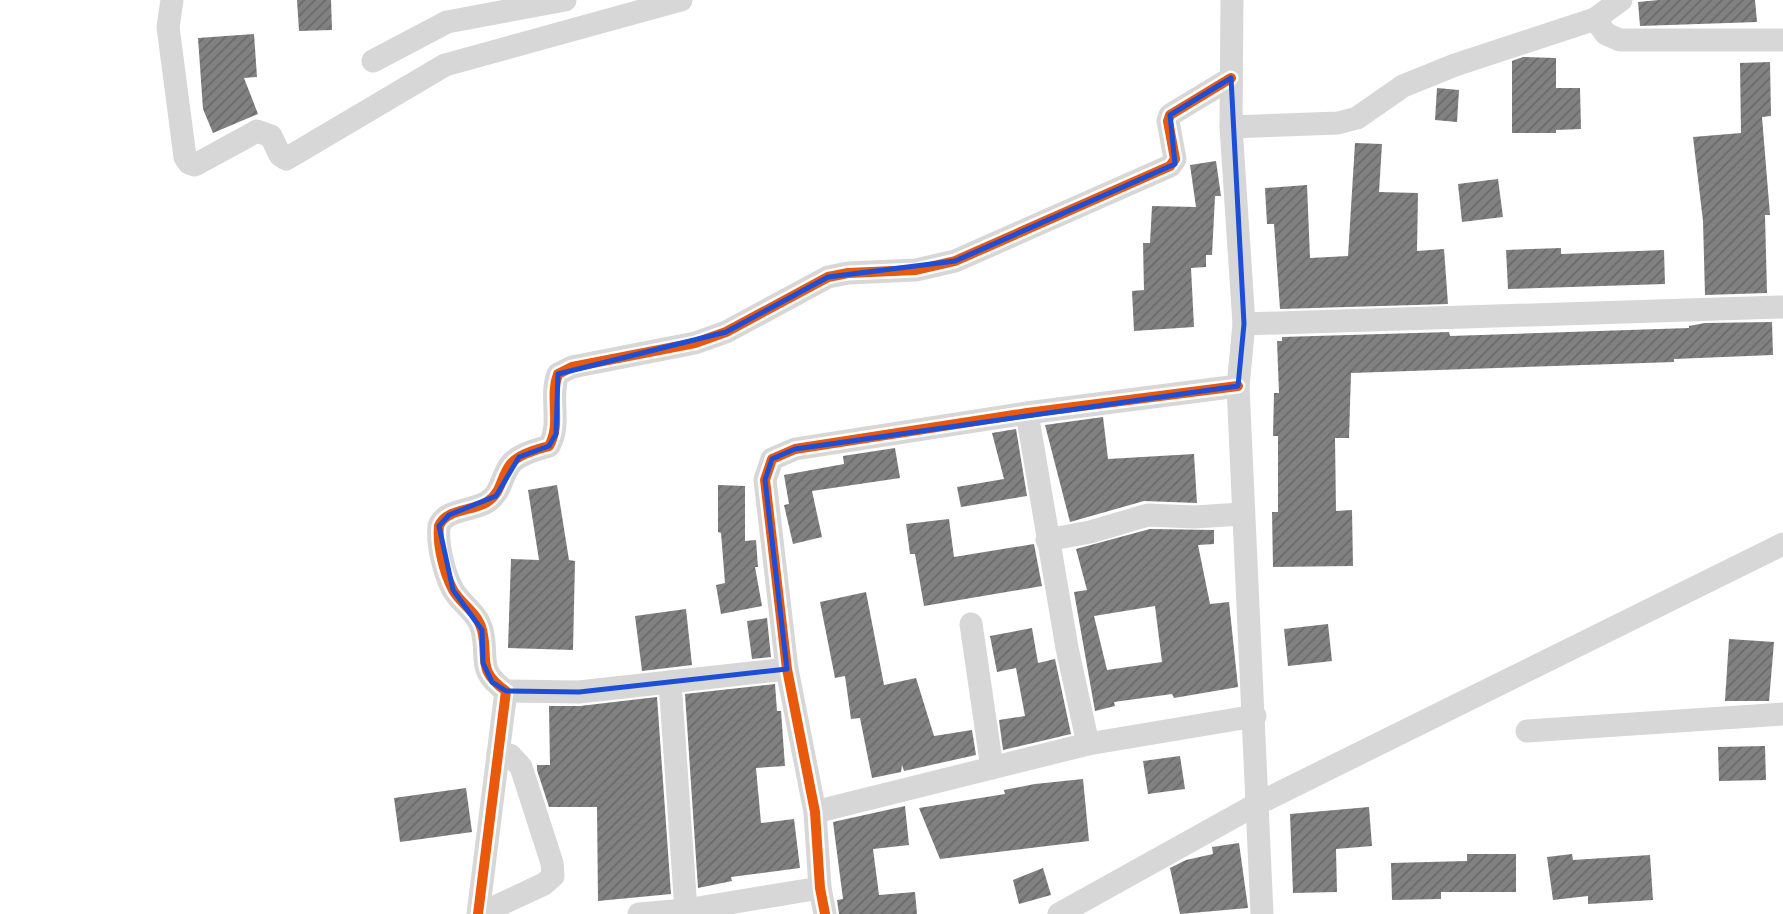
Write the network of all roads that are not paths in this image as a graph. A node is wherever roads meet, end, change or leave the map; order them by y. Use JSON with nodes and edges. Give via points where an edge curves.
{"nodes":[{"id":1,"x":172,"y":0,"type":"edge"},
{"id":2,"x":565,"y":0,"type":"edge"},
{"id":3,"x":681,"y":0,"type":"edge"},
{"id":4,"x":1233,"y":0,"type":"edge"},
{"id":5,"x":1621,"y":0,"type":"edge"},
{"id":6,"x":446,"y":11,"type":"edge"},
{"id":7,"x":1595,"y":19,"type":"junction"},
{"id":8,"x":1783,"y":40,"type":"edge"},
{"id":9,"x":373,"y":61,"type":"dead end"},
{"id":10,"x":1231,"y":78,"type":"junction"},
{"id":11,"x":1231,"y":127,"type":"junction"},
{"id":12,"x":1783,"y":307,"type":"edge"},
{"id":13,"x":1244,"y":324,"type":"junction"},
{"id":14,"x":1238,"y":386,"type":"junction"},
{"id":15,"x":1027,"y":413,"type":"junction"},
{"id":16,"x":1242,"y":513,"type":"junction"},
{"id":17,"x":1048,"y":540,"type":"junction"},
{"id":18,"x":1783,"y":544,"type":"edge"},
{"id":19,"x":971,"y":624,"type":"dead end"},
{"id":20,"x":787,"y":669,"type":"junction"},
{"id":21,"x":670,"y":682,"type":"junction"},
{"id":22,"x":506,"y":691,"type":"junction"},
{"id":23,"x":1783,"y":713,"type":"edge"},
{"id":24,"x":1255,"y":716,"type":"junction"},
{"id":25,"x":1527,"y":731,"type":"dead end"},
{"id":26,"x":1088,"y":744,"type":"junction"},
{"id":27,"x":498,"y":752,"type":"junction"},
{"id":28,"x":992,"y":768,"type":"junction"},
{"id":29,"x":1257,"y":804,"type":"junction"},
{"id":30,"x":815,"y":812,"type":"junction"},
{"id":31,"x":820,"y":888,"type":"junction"},
{"id":32,"x":686,"y":910,"type":"junction"},
{"id":33,"x":479,"y":914,"type":"edge"},
{"id":34,"x":639,"y":914,"type":"edge"},
{"id":35,"x":825,"y":914,"type":"edge"},
{"id":36,"x":1059,"y":914,"type":"edge"},
{"id":37,"x":1262,"y":914,"type":"edge"}],
"edges":[{"from":1,"to":3,"type":"street","via":[[169,27],[186,157],[195,165],[257,131],[271,136],[286,159],[445,65]]},
{"from":2,"to":6,"type":"street"},
{"from":4,"to":10,"type":"street"},
{"from":5,"to":7,"type":"street"},
{"from":6,"to":9,"type":"street"},
{"from":7,"to":8,"type":"street","via":[[1606,34],[1620,40]]},
{"from":7,"to":11,"type":"street","via":[[1404,86],[1357,118],[1338,123]]},
{"from":10,"to":11,"type":"street"},
{"from":10,"to":22,"type":"street","via":[[1170,115],[1175,159],[1170,166],[955,261],[916,270],[828,277],[726,332],[558,373],[553,400],[556,434],[549,446],[519,457],[509,466],[496,496],[449,515],[439,526],[453,590],[477,618],[483,663],[492,682]]},
{"from":11,"to":13,"type":"street"},
{"from":12,"to":13,"type":"street"},
{"from":13,"to":14,"type":"street"},
{"from":14,"to":15,"type":"street"},
{"from":14,"to":16,"type":"street"},
{"from":15,"to":17,"type":"street"},
{"from":15,"to":20,"type":"street","via":[[795,449],[772,460],[765,480]]},
{"from":16,"to":17,"type":"street","via":[[1148,514]]},
{"from":16,"to":24,"type":"street"},
{"from":17,"to":26,"type":"street"},
{"from":18,"to":29,"type":"street"},
{"from":19,"to":28,"type":"street"},
{"from":20,"to":21,"type":"street"},
{"from":20,"to":30,"type":"street"},
{"from":21,"to":22,"type":"street","via":[[579,692]]},
{"from":21,"to":32,"type":"street"},
{"from":22,"to":27,"type":"street"},
{"from":23,"to":25,"type":"street"},
{"from":24,"to":26,"type":"street"},
{"from":24,"to":29,"type":"street"},
{"from":26,"to":28,"type":"street"},
{"from":27,"to":33,"type":"street"},
{"from":27,"to":33,"type":"street","via":[[510,755],[521,767],[553,876]]},
{"from":28,"to":30,"type":"street"},
{"from":29,"to":36,"type":"street"},
{"from":29,"to":37,"type":"street"},
{"from":30,"to":31,"type":"street"},
{"from":31,"to":32,"type":"street"},
{"from":31,"to":35,"type":"street"},
{"from":32,"to":34,"type":"street"}]}
